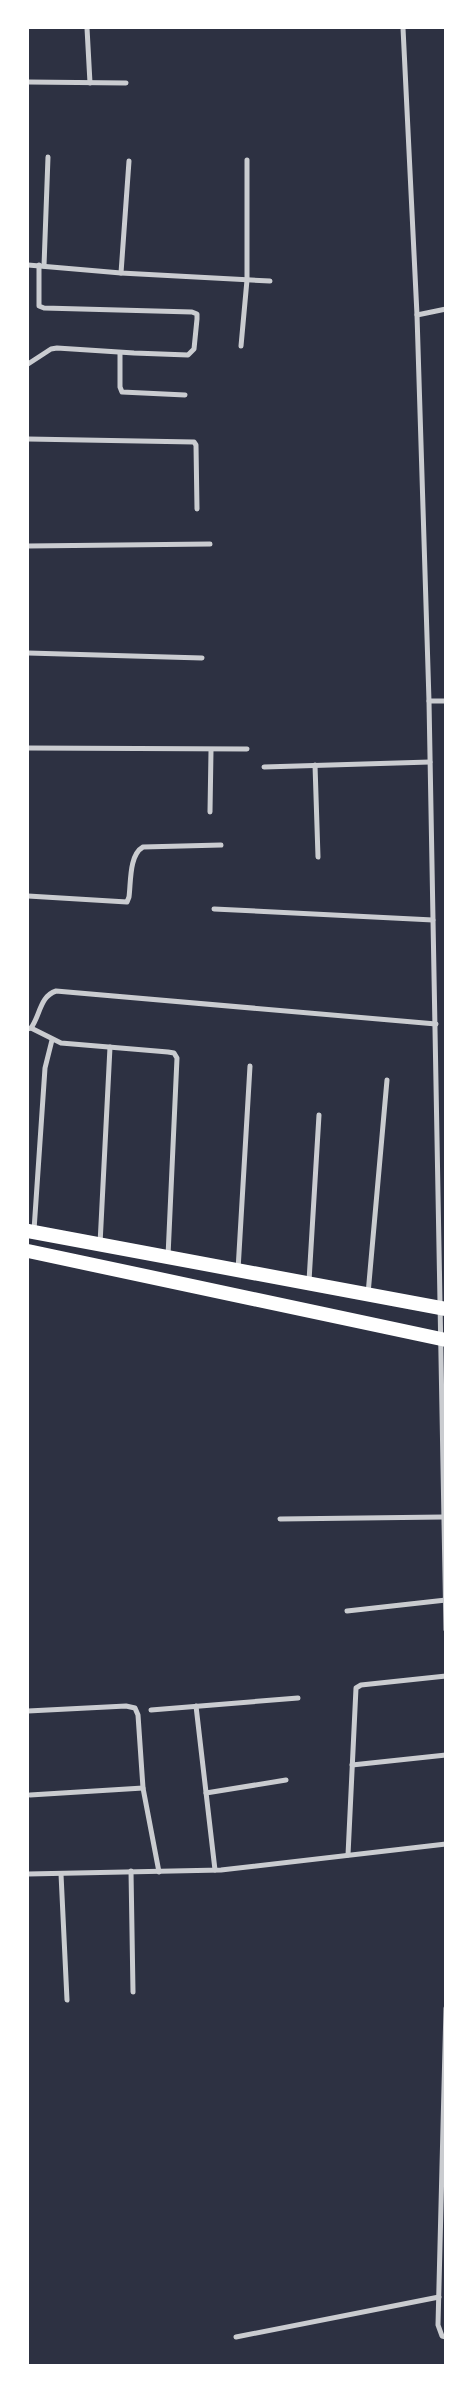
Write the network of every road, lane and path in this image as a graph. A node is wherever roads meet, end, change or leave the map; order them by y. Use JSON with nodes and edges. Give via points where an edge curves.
{"nodes":[{"id":1,"x":87,"y":28,"type":"edge"},
{"id":2,"x":403,"y":28,"type":"edge"},
{"id":3,"x":28,"y":82,"type":"edge"},
{"id":4,"x":90,"y":83,"type":"junction"},
{"id":5,"x":126,"y":83,"type":"dead end"},
{"id":6,"x":48,"y":157,"type":"dead end"},
{"id":7,"x":247,"y":160,"type":"dead end"},
{"id":8,"x":129,"y":161,"type":"dead end"},
{"id":9,"x":28,"y":264,"type":"edge"},
{"id":10,"x":41,"y":266,"type":"junction"},
{"id":11,"x":121,"y":273,"type":"junction"},
{"id":12,"x":247,"y":280,"type":"junction"},
{"id":13,"x":270,"y":281,"type":"dead end"},
{"id":14,"x":446,"y":309,"type":"edge"},
{"id":15,"x":417,"y":315,"type":"junction"},
{"id":16,"x":241,"y":346,"type":"dead end"},
{"id":17,"x":120,"y":353,"type":"junction"},
{"id":18,"x":28,"y":364,"type":"edge"},
{"id":19,"x":185,"y":395,"type":"dead end"},
{"id":20,"x":28,"y":439,"type":"edge"},
{"id":21,"x":197,"y":510,"type":"dead end"},
{"id":22,"x":210,"y":544,"type":"dead end"},
{"id":23,"x":28,"y":546,"type":"edge"},
{"id":24,"x":28,"y":653,"type":"edge"},
{"id":25,"x":202,"y":658,"type":"dead end"},
{"id":26,"x":429,"y":701,"type":"junction"},
{"id":27,"x":446,"y":701,"type":"edge"},
{"id":28,"x":28,"y":748,"type":"edge"},
{"id":29,"x":247,"y":750,"type":"dead end"},
{"id":30,"x":211,"y":751,"type":"junction"},
{"id":31,"x":430,"y":762,"type":"junction"},
{"id":32,"x":315,"y":765,"type":"junction"},
{"id":33,"x":264,"y":767,"type":"dead end"},
{"id":34,"x":210,"y":812,"type":"dead end"},
{"id":35,"x":221,"y":845,"type":"dead end"},
{"id":36,"x":318,"y":857,"type":"dead end"},
{"id":37,"x":28,"y":896,"type":"edge"},
{"id":38,"x":214,"y":909,"type":"dead end"},
{"id":39,"x":433,"y":920,"type":"junction"},
{"id":40,"x":436,"y":1024,"type":"junction"},
{"id":41,"x":29,"y":1028,"type":"edge"},
{"id":42,"x":52,"y":1040,"type":"junction"},
{"id":43,"x":110,"y":1047,"type":"junction"},
{"id":44,"x":250,"y":1066,"type":"dead end"},
{"id":45,"x":387,"y":1080,"type":"dead end"},
{"id":46,"x":319,"y":1115,"type":"dead end"},
{"id":47,"x":31,"y":1231,"type":"edge"},
{"id":48,"x":100,"y":1244,"type":"junction"},
{"id":49,"x":28,"y":1251,"type":"edge"},
{"id":50,"x":168,"y":1257,"type":"junction"},
{"id":51,"x":238,"y":1270,"type":"junction"},
{"id":52,"x":309,"y":1283,"type":"junction"},
{"id":53,"x":368,"y":1294,"type":"junction"},
{"id":54,"x":443,"y":1308,"type":"edge"},
{"id":55,"x":443,"y":1339,"type":"edge"},
{"id":56,"x":443,"y":1517,"type":"junction"},
{"id":57,"x":280,"y":1519,"type":"dead end"},
{"id":58,"x":445,"y":1600,"type":"edge"},
{"id":59,"x":347,"y":1611,"type":"dead end"},
{"id":60,"x":446,"y":1630,"type":"edge"},
{"id":61,"x":446,"y":1676,"type":"edge"},
{"id":62,"x":298,"y":1698,"type":"dead end"},
{"id":63,"x":196,"y":1706,"type":"junction"},
{"id":64,"x":151,"y":1710,"type":"dead end"},
{"id":65,"x":28,"y":1711,"type":"edge"},
{"id":66,"x":446,"y":1755,"type":"edge"},
{"id":67,"x":352,"y":1765,"type":"junction"},
{"id":68,"x":286,"y":1780,"type":"dead end"},
{"id":69,"x":143,"y":1788,"type":"junction"},
{"id":70,"x":206,"y":1793,"type":"junction"},
{"id":71,"x":30,"y":1795,"type":"dead end"},
{"id":72,"x":446,"y":1844,"type":"edge"},
{"id":73,"x":348,"y":1855,"type":"junction"},
{"id":74,"x":215,"y":1870,"type":"junction"},
{"id":75,"x":131,"y":1871,"type":"junction"},
{"id":76,"x":159,"y":1872,"type":"junction"},
{"id":77,"x":28,"y":1874,"type":"edge"},
{"id":78,"x":61,"y":1874,"type":"junction"},
{"id":79,"x":133,"y":1992,"type":"dead end"},
{"id":80,"x":67,"y":2000,"type":"dead end"},
{"id":81,"x":446,"y":2008,"type":"edge"},
{"id":82,"x":445,"y":2048,"type":"edge"},
{"id":83,"x":438,"y":2297,"type":"junction"},
{"id":84,"x":236,"y":2337,"type":"dead end"},
{"id":85,"x":446,"y":2337,"type":"edge"}],
"edges":[{"from":1,"to":4,"type":"street"},
{"from":2,"to":15,"type":"street"},
{"from":3,"to":4,"type":"street"},
{"from":4,"to":5,"type":"street"},
{"from":6,"to":10,"type":"street"},
{"from":7,"to":12,"type":"street"},
{"from":8,"to":11,"type":"street"},
{"from":9,"to":10,"type":"street"},
{"from":10,"to":11,"type":"street"},
{"from":10,"to":17,"type":"street","via":[[37,303],[44,308],[197,314],[191,354]]},
{"from":11,"to":12,"type":"street"},
{"from":12,"to":13,"type":"street"},
{"from":12,"to":16,"type":"street"},
{"from":14,"to":15,"type":"street"},
{"from":15,"to":26,"type":"street"},
{"from":17,"to":18,"type":"street","via":[[57,348]]},
{"from":17,"to":19,"type":"street","via":[[122,392]]},
{"from":20,"to":21,"type":"street","via":[[194,442]]},
{"from":22,"to":23,"type":"street"},
{"from":24,"to":25,"type":"street"},
{"from":26,"to":27,"type":"street"},
{"from":26,"to":31,"type":"street"},
{"from":28,"to":30,"type":"street"},
{"from":29,"to":30,"type":"street"},
{"from":30,"to":34,"type":"street"},
{"from":31,"to":32,"type":"street"},
{"from":31,"to":39,"type":"street"},
{"from":32,"to":33,"type":"street"},
{"from":32,"to":36,"type":"street"},
{"from":35,"to":37,"type":"street","via":[[143,847],[137,850],[127,902]]},
{"from":38,"to":39,"type":"street"},
{"from":39,"to":40,"type":"street"},
{"from":40,"to":41,"type":"street","via":[[56,991],[44,999]]},
{"from":40,"to":54,"type":"street"},
{"from":41,"to":42,"type":"street"},
{"from":42,"to":43,"type":"street"},
{"from":42,"to":47,"type":"street","via":[[44,1068]]},
{"from":43,"to":48,"type":"street"},
{"from":43,"to":50,"type":"street","via":[[168,1052],[177,1058]]},
{"from":44,"to":51,"type":"street"},
{"from":45,"to":53,"type":"street"},
{"from":46,"to":52,"type":"street"},
{"from":47,"to":48,"type":"highway"},
{"from":48,"to":50,"type":"highway"},
{"from":49,"to":55,"type":"highway"},
{"from":50,"to":51,"type":"highway"},
{"from":51,"to":52,"type":"highway"},
{"from":52,"to":53,"type":"highway"},
{"from":53,"to":54,"type":"highway"},
{"from":54,"to":55,"type":"street"},
{"from":55,"to":56,"type":"street"},
{"from":56,"to":57,"type":"street"},
{"from":56,"to":58,"type":"street"},
{"from":58,"to":59,"type":"street"},
{"from":58,"to":60,"type":"street"},
{"from":61,"to":67,"type":"street","via":[[356,1688]]},
{"from":62,"to":63,"type":"street"},
{"from":63,"to":64,"type":"street"},
{"from":63,"to":70,"type":"street"},
{"from":65,"to":69,"type":"street","via":[[135,1708]]},
{"from":66,"to":67,"type":"street"},
{"from":67,"to":73,"type":"street"},
{"from":68,"to":70,"type":"street"},
{"from":69,"to":71,"type":"street"},
{"from":69,"to":76,"type":"street"},
{"from":70,"to":74,"type":"street"},
{"from":72,"to":73,"type":"street"},
{"from":73,"to":74,"type":"street"},
{"from":74,"to":76,"type":"street"},
{"from":75,"to":76,"type":"street"},
{"from":75,"to":78,"type":"street"},
{"from":75,"to":79,"type":"street"},
{"from":77,"to":78,"type":"street"},
{"from":78,"to":80,"type":"street"},
{"from":81,"to":82,"type":"street"},
{"from":82,"to":83,"type":"street"},
{"from":83,"to":84,"type":"street"},
{"from":83,"to":85,"type":"street","via":[[438,2326],[442,2336]]}]}
